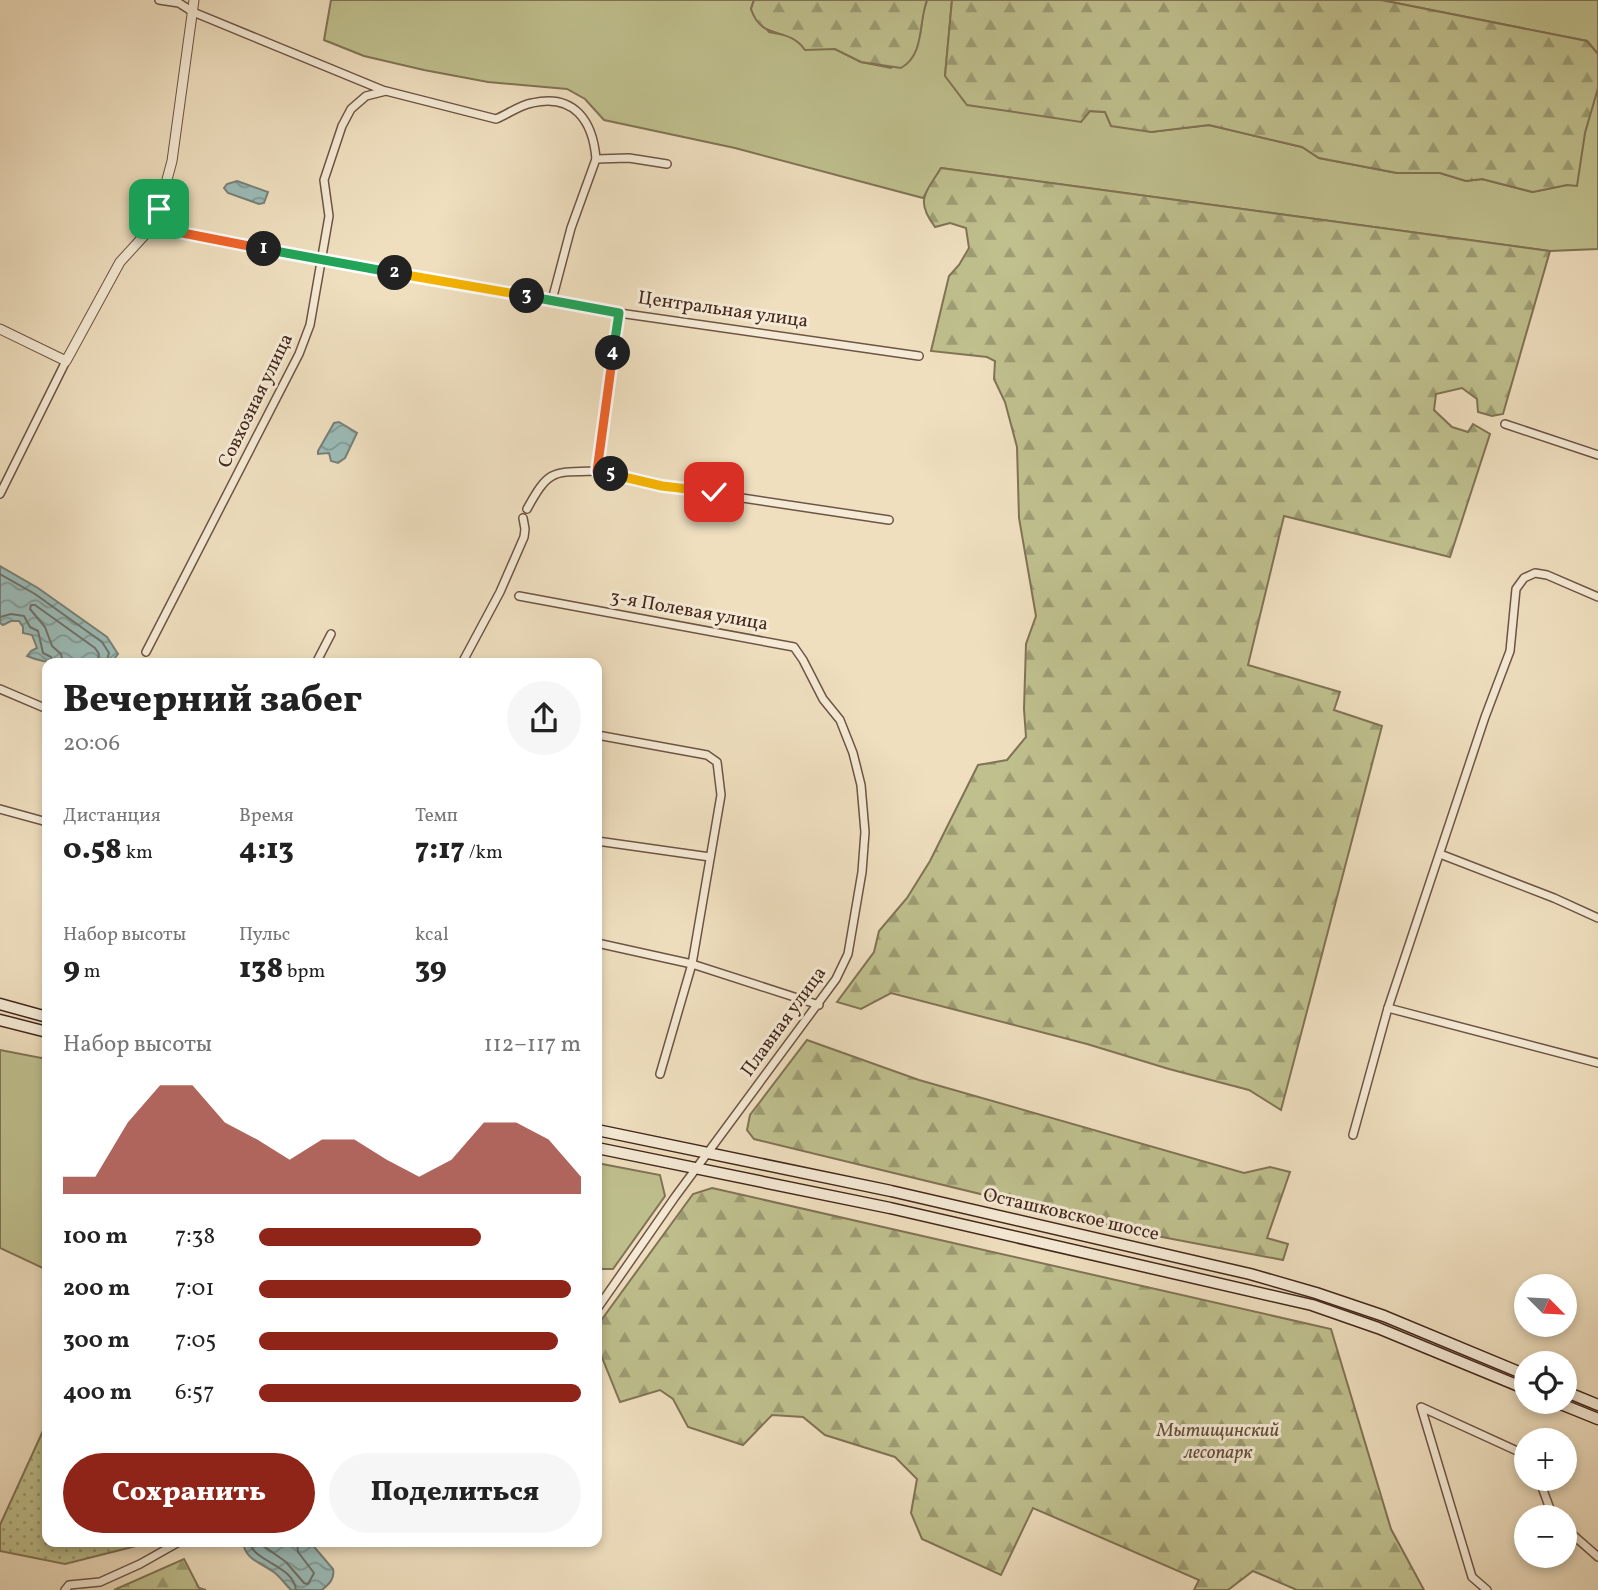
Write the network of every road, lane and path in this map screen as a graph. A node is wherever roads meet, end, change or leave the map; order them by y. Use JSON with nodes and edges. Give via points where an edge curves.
{"nodes":[{"id":1,"x":159,"y":0,"type":"edge"},
{"id":2,"x":194,"y":0,"type":"edge"},
{"id":3,"x":193,"y":12,"type":"junction"},
{"id":4,"x":386,"y":91,"type":"junction"},
{"id":5,"x":596,"y":159,"type":"junction"},
{"id":6,"x":667,"y":164,"type":"dead end"},
{"id":7,"x":152,"y":227,"type":"junction"},
{"id":8,"x":321,"y":261,"type":"junction"},
{"id":9,"x":552,"y":300,"type":"junction"},
{"id":10,"x":619,"y":313,"type":"junction"},
{"id":11,"x":0,"y":329,"type":"edge"},
{"id":12,"x":919,"y":356,"type":"dead end"},
{"id":13,"x":66,"y":361,"type":"junction"},
{"id":14,"x":1505,"y":424,"type":"dead end"},
{"id":15,"x":1598,"y":455,"type":"edge"},
{"id":16,"x":597,"y":471,"type":"junction"},
{"id":17,"x":0,"y":494,"type":"edge"},
{"id":18,"x":527,"y":509,"type":"dead end"},
{"id":19,"x":523,"y":518,"type":"dead end"},
{"id":20,"x":890,"y":520,"type":"dead end"},
{"id":21,"x":519,"y":596,"type":"dead end"},
{"id":22,"x":1598,"y":597,"type":"edge"},
{"id":23,"x":331,"y":634,"type":"dead end"},
{"id":24,"x":146,"y":652,"type":"dead end"},
{"id":25,"x":319,"y":658,"type":"edge"},
{"id":26,"x":465,"y":658,"type":"edge"},
{"id":27,"x":0,"y":689,"type":"edge"},
{"id":28,"x":823,"y":699,"type":"joint"},
{"id":29,"x":42,"y":707,"type":"edge"},
{"id":30,"x":602,"y":736,"type":"edge"},
{"id":31,"x":0,"y":809,"type":"edge"},
{"id":32,"x":42,"y":821,"type":"edge"},
{"id":33,"x":602,"y":842,"type":"edge"},
{"id":34,"x":1440,"y":854,"type":"junction"},
{"id":35,"x":710,"y":857,"type":"junction"},
{"id":36,"x":1598,"y":918,"type":"edge"},
{"id":37,"x":602,"y":944,"type":"edge"},
{"id":38,"x":692,"y":964,"type":"junction"},
{"id":39,"x":0,"y":1004,"type":"edge"},
{"id":40,"x":819,"y":1004,"type":"junction"},
{"id":41,"x":1388,"y":1008,"type":"junction"},
{"id":42,"x":42,"y":1016,"type":"edge"},
{"id":43,"x":0,"y":1020,"type":"edge"},
{"id":44,"x":42,"y":1031,"type":"edge"},
{"id":45,"x":1598,"y":1063,"type":"edge"},
{"id":46,"x":660,"y":1074,"type":"dead end"},
{"id":47,"x":602,"y":1131,"type":"edge"},
{"id":48,"x":1353,"y":1135,"type":"dead end"},
{"id":49,"x":602,"y":1149,"type":"edge"},
{"id":50,"x":709,"y":1152,"type":"junction"},
{"id":51,"x":697,"y":1169,"type":"junction"},
{"id":52,"x":602,"y":1302,"type":"edge"},
{"id":53,"x":1514,"y":1370,"type":"edge"},
{"id":54,"x":1514,"y":1384,"type":"edge"},
{"id":55,"x":1577,"y":1396,"type":"edge"},
{"id":56,"x":1598,"y":1405,"type":"edge"},
{"id":57,"x":1577,"y":1410,"type":"edge"},
{"id":58,"x":1598,"y":1419,"type":"edge"},
{"id":59,"x":1514,"y":1450,"type":"edge"},
{"id":60,"x":1577,"y":1538,"type":"edge"},
{"id":61,"x":170,"y":1547,"type":"edge"},
{"id":62,"x":1598,"y":1557,"type":"edge"},
{"id":63,"x":65,"y":1590,"type":"edge"},
{"id":64,"x":1487,"y":1590,"type":"edge"}],
"edges":[{"from":1,"to":3,"type":"street","via":[[179,3]]},
{"from":2,"to":3,"type":"street"},
{"from":3,"to":4,"type":"street"},
{"from":3,"to":7,"type":"street","via":[[172,161]]},
{"from":4,"to":5,"type":"street","via":[[496,119],[531,103],[555,100],[579,111],[594,138]]},
{"from":4,"to":8,"type":"street","name":"Совхозная улица","via":[[366,96],[351,109],[342,126],[324,180],[329,216]]},
{"from":5,"to":6,"type":"street"},
{"from":5,"to":9,"type":"street"},
{"from":7,"to":8,"type":"street","name":"Центральная улица"},
{"from":7,"to":13,"type":"street","via":[[120,262]]},
{"from":8,"to":9,"type":"street","name":"Центральная улица"},
{"from":8,"to":24,"type":"street","name":"Совхозная улица","via":[[310,326],[299,354]]},
{"from":9,"to":10,"type":"street","name":"Центральная улица"},
{"from":10,"to":12,"type":"street","name":"Центральная улица"},
{"from":10,"to":16,"type":"street"},
{"from":11,"to":13,"type":"street"},
{"from":13,"to":17,"type":"street"},
{"from":14,"to":15,"type":"street"},
{"from":16,"to":18,"type":"street","via":[[550,476]]},
{"from":16,"to":20,"type":"street","via":[[662,486]]},
{"from":19,"to":26,"type":"street","via":[[524,537]]},
{"from":21,"to":28,"type":"street","name":"3-я Полевая улица","via":[[794,647]]},
{"from":22,"to":34,"type":"street","via":[[1535,573],[1524,578],[1517,589],[1510,651]]},
{"from":23,"to":25,"type":"street"},
{"from":27,"to":29,"type":"street"},
{"from":28,"to":40,"type":"street","name":"Плавная улица","via":[[840,720],[853,753],[865,832],[848,954]]},
{"from":30,"to":35,"type":"street","via":[[708,755],[718,762],[721,796]]},
{"from":31,"to":32,"type":"street"},
{"from":33,"to":35,"type":"street"},
{"from":34,"to":36,"type":"street"},
{"from":34,"to":41,"type":"street"},
{"from":35,"to":38,"type":"street"},
{"from":37,"to":38,"type":"street"},
{"from":38,"to":40,"type":"street"},
{"from":38,"to":46,"type":"street"},
{"from":39,"to":42,"type":"main road"},
{"from":40,"to":50,"type":"street","name":"Плавная улица"},
{"from":41,"to":45,"type":"street"},
{"from":41,"to":48,"type":"street"},
{"from":43,"to":44,"type":"main road"},
{"from":47,"to":50,"type":"main road","name":"Осташковское шоссе"},
{"from":49,"to":51,"type":"main road","name":"Осташковское шоссе"},
{"from":50,"to":51,"type":"street","name":"Плавная улица"},
{"from":50,"to":53,"type":"main road","name":"Осташковское шоссе","via":[[1250,1274],[1384,1316]]},
{"from":51,"to":52,"type":"street","name":"Плавная улица"},
{"from":51,"to":54,"type":"main road","name":"Осташковское шоссе","via":[[890,1208],[1312,1305]]},
{"from":55,"to":56,"type":"main road"},
{"from":57,"to":58,"type":"main road"},
{"from":59,"to":64,"type":"street","via":[[1421,1407],[1472,1577]]},
{"from":60,"to":62,"type":"street"},
{"from":61,"to":63,"type":"street","via":[[100,1582],[69,1585]]}]}
